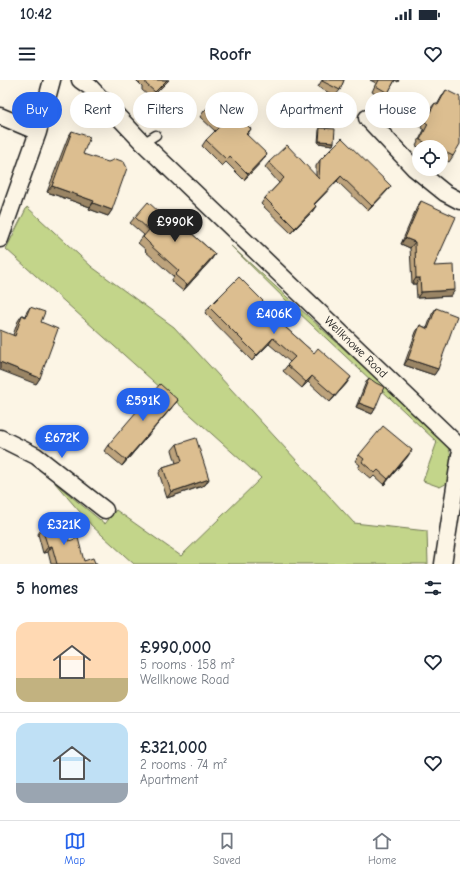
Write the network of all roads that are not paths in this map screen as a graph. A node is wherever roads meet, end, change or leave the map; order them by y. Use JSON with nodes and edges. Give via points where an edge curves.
{"nodes":[{"id":1,"x":52,"y":80,"type":"edge"},
{"id":2,"x":80,"y":80,"type":"edge"},
{"id":3,"x":0,"y":116,"type":"edge"},
{"id":4,"x":376,"y":128,"type":"edge"},
{"id":5,"x":38,"y":132,"type":"junction"},
{"id":6,"x":460,"y":202,"type":"edge"},
{"id":7,"x":0,"y":239,"type":"edge"},
{"id":8,"x":0,"y":438,"type":"edge"},
{"id":9,"x":460,"y":446,"type":"edge"},
{"id":10,"x":460,"y":455,"type":"edge"},
{"id":11,"x":106,"y":510,"type":"dead end"},
{"id":12,"x":443,"y":564,"type":"edge"}],
"edges":[{"from":1,"to":5,"type":"street"},
{"from":2,"to":9,"type":"street","name":"Wellknowe Road","via":[[150,139]]},
{"from":3,"to":5,"type":"street"},
{"from":4,"to":6,"type":"street","via":[[414,168]]},
{"from":5,"to":7,"type":"street"},
{"from":8,"to":11,"type":"street","via":[[36,456]]},
{"from":10,"to":12,"type":"street"}]}
